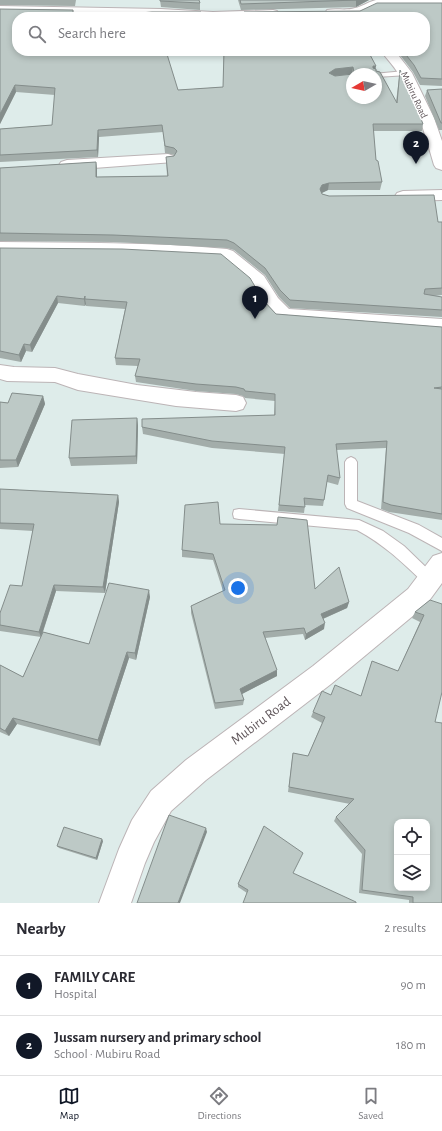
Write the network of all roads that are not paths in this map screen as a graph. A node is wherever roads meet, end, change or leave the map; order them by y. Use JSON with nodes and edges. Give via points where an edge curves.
{"nodes":[{"id":1,"x":158,"y":0,"type":"edge"},
{"id":2,"x":442,"y":4,"type":"edge"},
{"id":3,"x":0,"y":10,"type":"edge"},
{"id":4,"x":107,"y":12,"type":"edge"},
{"id":5,"x":161,"y":12,"type":"edge"},
{"id":6,"x":363,"y":12,"type":"edge"},
{"id":7,"x":392,"y":56,"type":"edge"},
{"id":8,"x":405,"y":73,"type":"junction"},
{"id":9,"x":382,"y":75,"type":"edge"},
{"id":10,"x":438,"y":142,"type":"edge"},
{"id":11,"x":168,"y":159,"type":"edge"},
{"id":12,"x":442,"y":166,"type":"edge"},
{"id":13,"x":48,"y":167,"type":"edge"},
{"id":14,"x":442,"y":195,"type":"edge"},
{"id":15,"x":389,"y":196,"type":"edge"},
{"id":16,"x":0,"y":248,"type":"edge"},
{"id":17,"x":442,"y":326,"type":"edge"},
{"id":18,"x":0,"y":372,"type":"edge"},
{"id":19,"x":236,"y":403,"type":"dead end"},
{"id":20,"x":351,"y":462,"type":"dead end"},
{"id":21,"x":239,"y":514,"type":"dead end"},
{"id":22,"x":442,"y":544,"type":"edge"},
{"id":23,"x":436,"y":572,"type":"edge"},
{"id":24,"x":115,"y":903,"type":"edge"}],
"edges":[{"from":1,"to":5,"type":"street"},
{"from":2,"to":6,"type":"street","via":[[376,4],[370,5]]},
{"from":3,"to":4,"type":"street"},
{"from":7,"to":8,"type":"street","name":"Mubiru Road"},
{"from":8,"to":9,"type":"lane"},
{"from":8,"to":10,"type":"street","name":"Mubiru Road","via":[[421,91]]},
{"from":10,"to":12,"type":"street","name":"Mubiru Road"},
{"from":11,"to":13,"type":"street"},
{"from":14,"to":15,"type":"street"},
{"from":16,"to":17,"type":"street","via":[[123,249],[227,255],[258,280],[271,302],[284,315]]},
{"from":18,"to":19,"type":"street","via":[[20,376],[45,374],[199,402]]},
{"from":20,"to":22,"type":"lane","via":[[351,504],[414,529]]},
{"from":21,"to":23,"type":"lane","via":[[359,525]]},
{"from":23,"to":24,"type":"street","name":"Mubiru Road","via":[[411,602],[322,675],[196,770],[161,801],[136,846]]}]}
